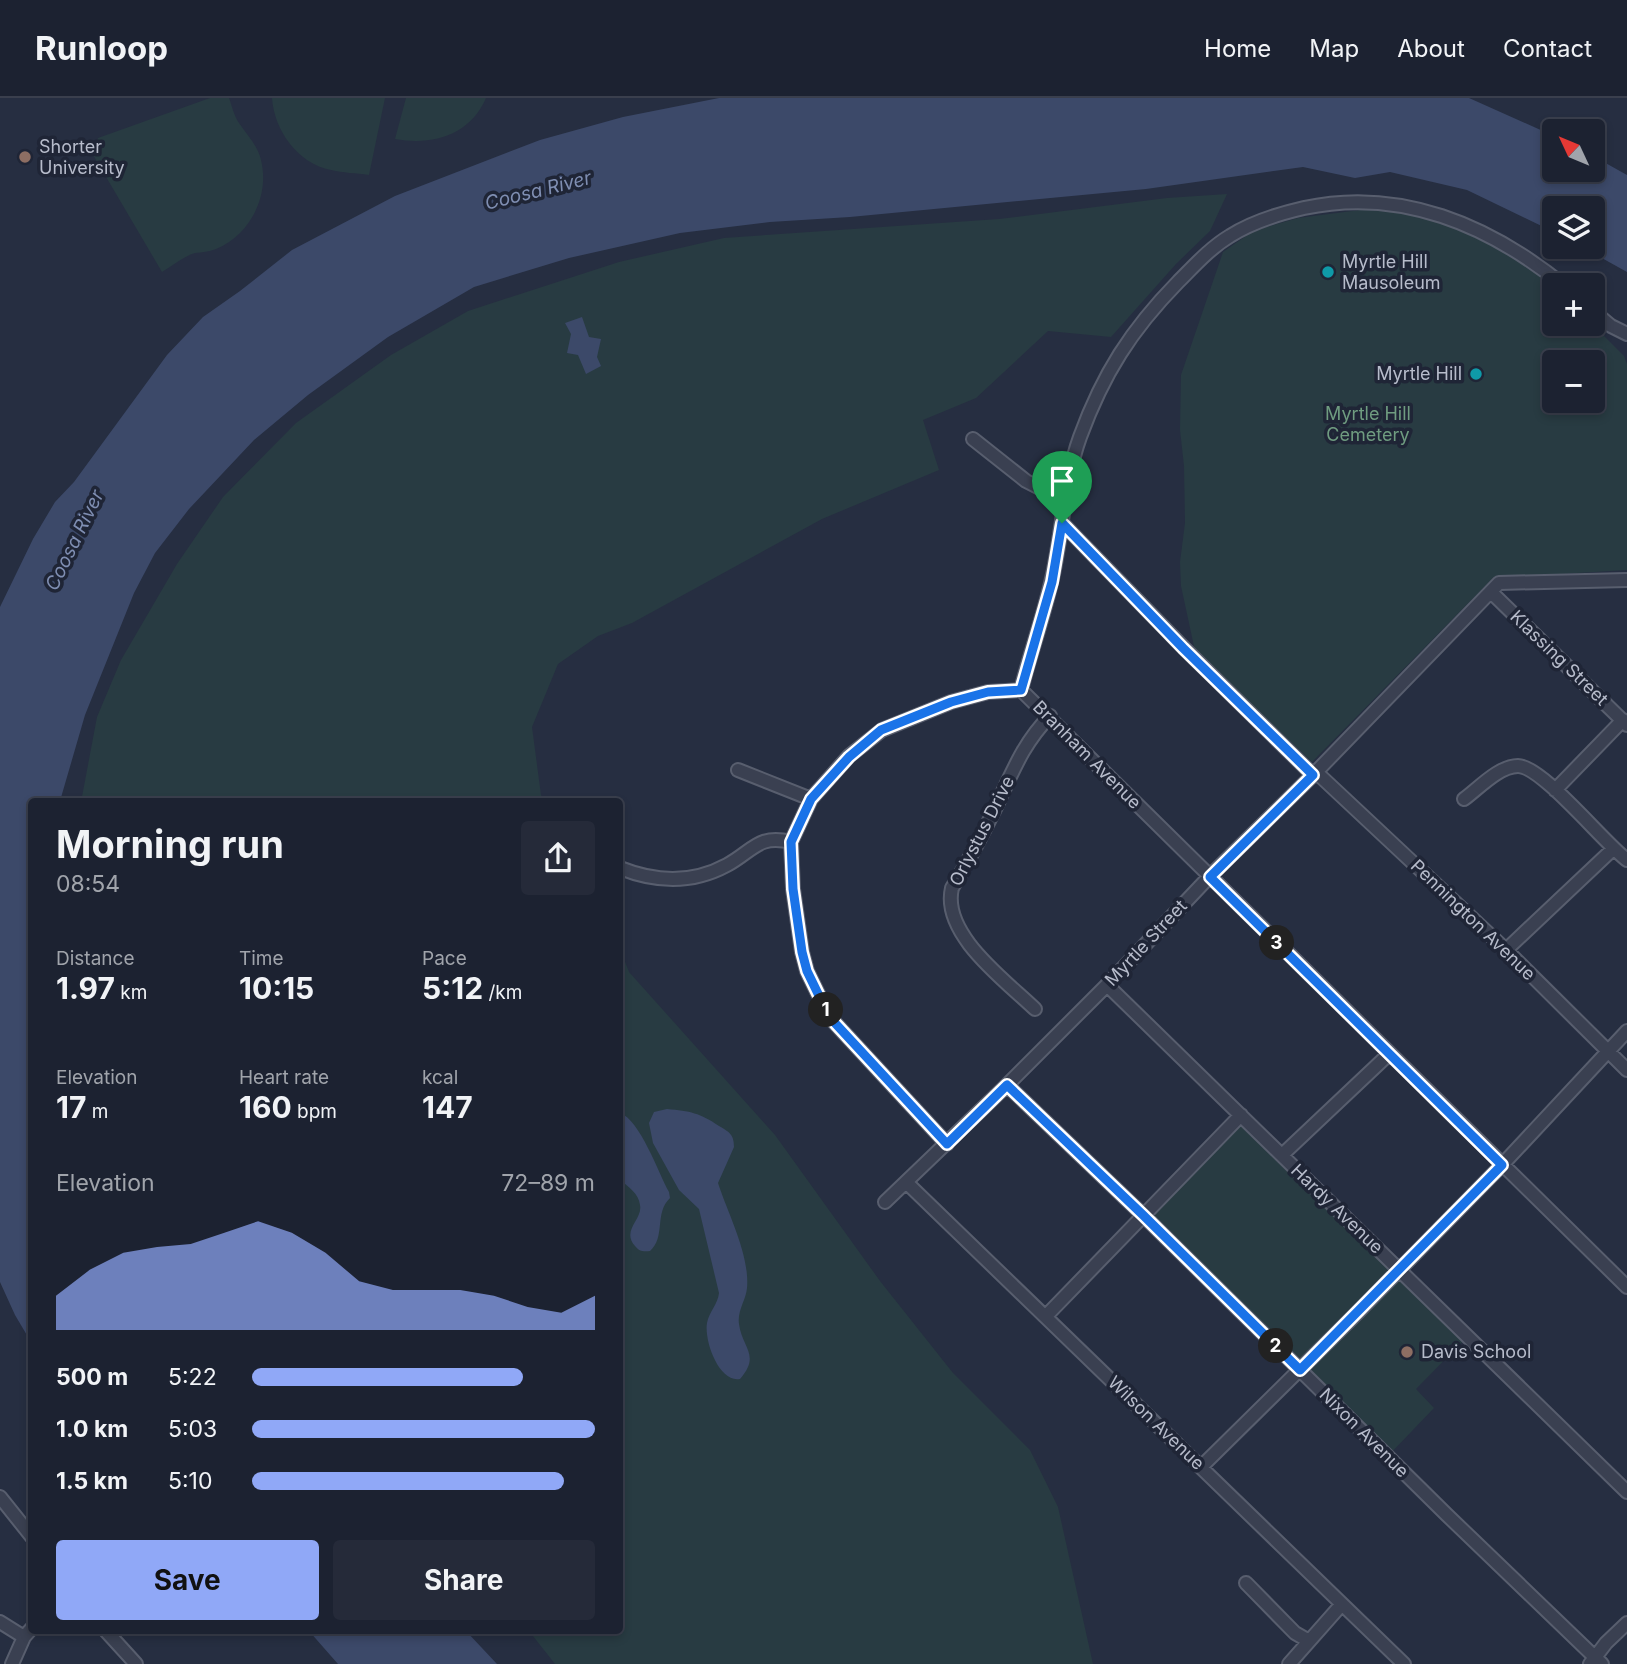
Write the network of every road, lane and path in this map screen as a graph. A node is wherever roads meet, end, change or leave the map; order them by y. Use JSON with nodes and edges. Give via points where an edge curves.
{"nodes":[{"id":1,"x":1546,"y":273,"type":"edge"},
{"id":2,"x":1605,"y":321,"type":"edge"},
{"id":3,"x":1627,"y":334,"type":"edge"},
{"id":4,"x":973,"y":439,"type":"dead end"},
{"id":5,"x":1063,"y":500,"type":"junction"},
{"id":6,"x":1062,"y":523,"type":"junction"},
{"id":7,"x":1627,"y":580,"type":"edge"},
{"id":8,"x":1491,"y":592,"type":"junction"},
{"id":9,"x":1021,"y":690,"type":"junction"},
{"id":10,"x":1050,"y":716,"type":"junction"},
{"id":11,"x":1625,"y":723,"type":"edge"},
{"id":12,"x":738,"y":770,"type":"dead end"},
{"id":13,"x":1315,"y":774,"type":"junction"},
{"id":14,"x":1551,"y":786,"type":"junction"},
{"id":15,"x":811,"y":799,"type":"junction"},
{"id":16,"x":1464,"y":799,"type":"dead end"},
{"id":17,"x":791,"y":842,"type":"junction"},
{"id":18,"x":1613,"y":849,"type":"junction"},
{"id":19,"x":1627,"y":860,"type":"edge"},
{"id":20,"x":623,"y":869,"type":"edge"},
{"id":21,"x":1210,"y":877,"type":"junction"},
{"id":22,"x":1506,"y":950,"type":"junction"},
{"id":23,"x":1107,"y":985,"type":"junction"},
{"id":24,"x":1035,"y":1009,"type":"dead end"},
{"id":25,"x":1627,"y":1031,"type":"edge"},
{"id":26,"x":1607,"y":1051,"type":"junction"},
{"id":27,"x":1389,"y":1054,"type":"junction"},
{"id":28,"x":1627,"y":1070,"type":"edge"},
{"id":29,"x":1007,"y":1085,"type":"junction"},
{"id":30,"x":1241,"y":1115,"type":"junction"},
{"id":31,"x":947,"y":1144,"type":"junction"},
{"id":32,"x":1282,"y":1155,"type":"junction"},
{"id":33,"x":1502,"y":1165,"type":"junction"},
{"id":34,"x":907,"y":1183,"type":"junction"},
{"id":35,"x":885,"y":1202,"type":"dead end"},
{"id":36,"x":1143,"y":1215,"type":"junction"},
{"id":37,"x":1399,"y":1269,"type":"junction"},
{"id":38,"x":1627,"y":1287,"type":"edge"},
{"id":39,"x":1046,"y":1316,"type":"junction"},
{"id":40,"x":1300,"y":1370,"type":"junction"},
{"id":41,"x":1201,"y":1467,"type":"junction"},
{"id":42,"x":1627,"y":1492,"type":"edge"},
{"id":43,"x":0,"y":1497,"type":"edge"},
{"id":44,"x":28,"y":1532,"type":"edge"},
{"id":45,"x":1246,"y":1584,"type":"dead end"},
{"id":46,"x":1342,"y":1604,"type":"junction"},
{"id":47,"x":0,"y":1622,"type":"edge"},
{"id":48,"x":1627,"y":1623,"type":"edge"},
{"id":49,"x":28,"y":1632,"type":"edge"},
{"id":50,"x":109,"y":1634,"type":"edge"},
{"id":51,"x":1310,"y":1641,"type":"junction"},
{"id":52,"x":1596,"y":1662,"type":"edge"},
{"id":53,"x":12,"y":1664,"type":"edge"},
{"id":54,"x":136,"y":1664,"type":"edge"},
{"id":55,"x":1289,"y":1664,"type":"edge"},
{"id":56,"x":1404,"y":1664,"type":"edge"}],
"edges":[{"from":1,"to":5,"type":"street","name":"Branham Avenue","via":[[1467,225],[1406,206],[1368,202],[1318,205],[1272,216],[1231,235],[1164,296],[1123,345],[1079,439]]},
{"from":2,"to":3,"type":"street"},
{"from":4,"to":5,"type":"street","via":[[1026,481]]},
{"from":5,"to":6,"type":"street","name":"Branham Avenue"},
{"from":6,"to":9,"type":"street","name":"Branham Avenue","via":[[1052,582]]},
{"from":6,"to":13,"type":"street","name":"Pennington Avenue","via":[[1183,648]]},
{"from":7,"to":8,"type":"street","name":"Myrtle Street","via":[[1499,583]]},
{"from":8,"to":11,"type":"street","name":"Klassing Street"},
{"from":8,"to":13,"type":"street","name":"Myrtle Street"},
{"from":9,"to":10,"type":"street","name":"Branham Avenue"},
{"from":9,"to":15,"type":"street","via":[[988,692],[951,702],[881,730]]},
{"from":10,"to":21,"type":"street","name":"Branham Avenue"},
{"from":10,"to":24,"type":"street","name":"Orlystus Drive","via":[[1017,759],[949,900],[966,942]]},
{"from":11,"to":14,"type":"street"},
{"from":12,"to":15,"type":"street"},
{"from":13,"to":21,"type":"street","name":"Myrtle Street"},
{"from":13,"to":22,"type":"street","name":"Pennington Avenue"},
{"from":14,"to":16,"type":"street","via":[[1520,766],[1505,769]]},
{"from":14,"to":18,"type":"street"},
{"from":15,"to":17,"type":"street"},
{"from":17,"to":20,"type":"street","via":[[769,839],[710,873],[682,879],[657,879]]},
{"from":17,"to":31,"type":"street","via":[[802,952],[823,1004],[834,1022]]},
{"from":18,"to":19,"type":"street"},
{"from":18,"to":22,"type":"street"},
{"from":21,"to":23,"type":"street","name":"Myrtle Street"},
{"from":21,"to":27,"type":"street","name":"Branham Avenue"},
{"from":22,"to":26,"type":"street","name":"Pennington Avenue"},
{"from":23,"to":29,"type":"street","name":"Myrtle Street"},
{"from":23,"to":30,"type":"street","name":"Hardy Avenue"},
{"from":25,"to":26,"type":"street"},
{"from":26,"to":28,"type":"street","name":"Pennington Avenue"},
{"from":26,"to":33,"type":"street"},
{"from":27,"to":32,"type":"street"},
{"from":27,"to":33,"type":"street","name":"Branham Avenue"},
{"from":29,"to":31,"type":"street","name":"Myrtle Street"},
{"from":29,"to":36,"type":"street","name":"Nixon Avenue"},
{"from":30,"to":32,"type":"street","name":"Hardy Avenue"},
{"from":30,"to":36,"type":"street"},
{"from":31,"to":34,"type":"street","name":"Myrtle Street"},
{"from":32,"to":37,"type":"street","name":"Hardy Avenue"},
{"from":33,"to":37,"type":"street"},
{"from":33,"to":38,"type":"street","name":"Branham Avenue"},
{"from":34,"to":35,"type":"street","name":"Myrtle Street"},
{"from":34,"to":39,"type":"street","name":"Wilson Avenue"},
{"from":36,"to":39,"type":"street"},
{"from":36,"to":40,"type":"street","name":"Nixon Avenue"},
{"from":37,"to":40,"type":"street"},
{"from":37,"to":42,"type":"street","name":"Hardy Avenue"},
{"from":39,"to":41,"type":"street","name":"Wilson Avenue"},
{"from":40,"to":41,"type":"street"},
{"from":40,"to":52,"type":"street","name":"Nixon Avenue"},
{"from":41,"to":46,"type":"street","name":"Wilson Avenue"},
{"from":43,"to":44,"type":"street"},
{"from":45,"to":51,"type":"street","via":[[1295,1633]]},
{"from":46,"to":51,"type":"street"},
{"from":46,"to":56,"type":"street","name":"Wilson Avenue"},
{"from":47,"to":49,"type":"street"},
{"from":48,"to":52,"type":"street","via":[[1606,1643]]},
{"from":49,"to":53,"type":"street"},
{"from":50,"to":54,"type":"street"},
{"from":51,"to":55,"type":"street"}]}
